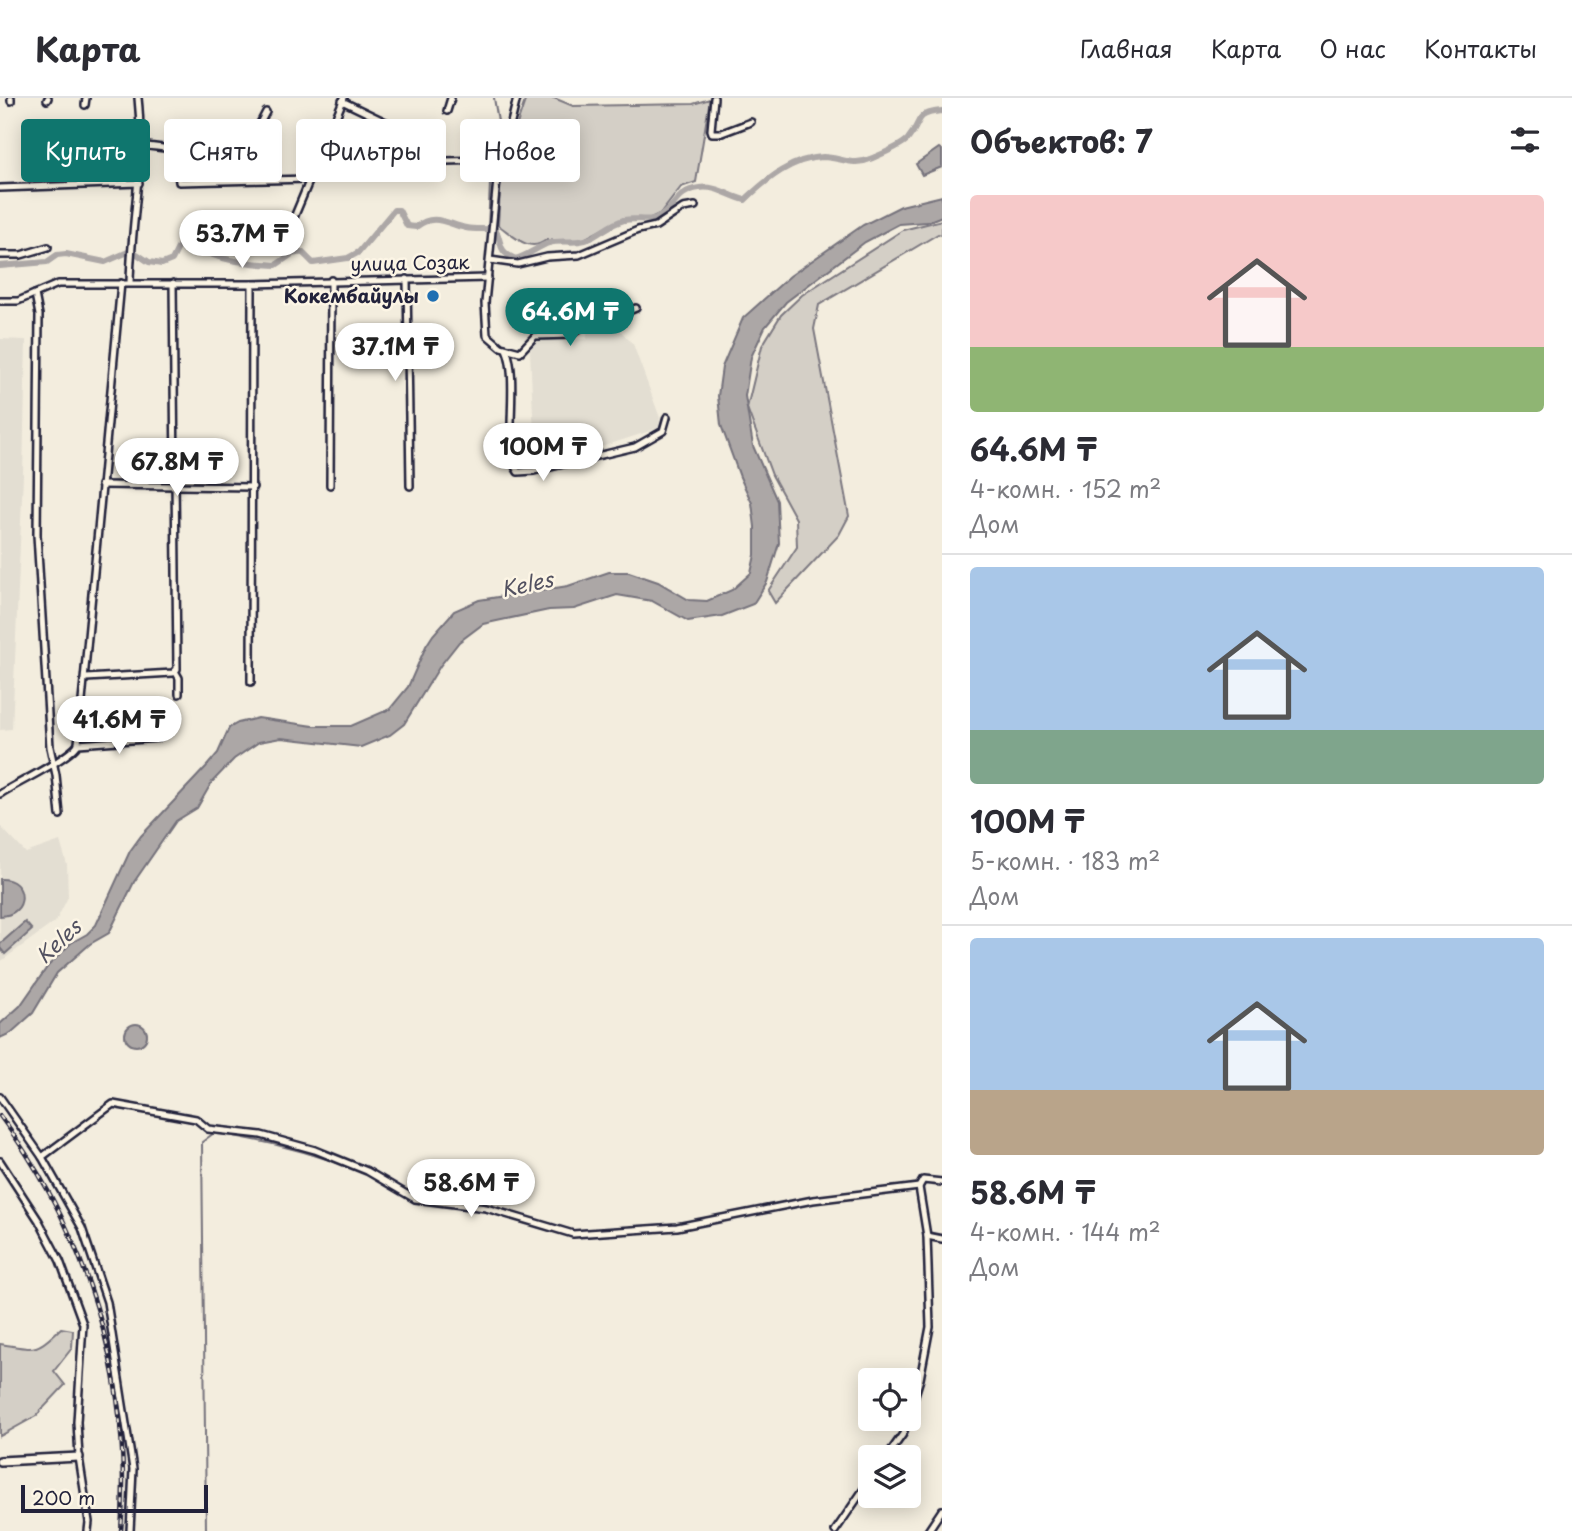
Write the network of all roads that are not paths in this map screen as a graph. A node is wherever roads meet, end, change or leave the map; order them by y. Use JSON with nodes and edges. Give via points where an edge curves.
{"nodes":[{"id":1,"x":138,"y":98,"type":"edge"},
{"id":2,"x":452,"y":98,"type":"edge"},
{"id":3,"x":517,"y":98,"type":"edge"},
{"id":4,"x":712,"y":99,"type":"edge"},
{"id":5,"x":343,"y":100,"type":"edge"},
{"id":6,"x":447,"y":111,"type":"dead end"},
{"id":7,"x":266,"y":112,"type":"dead end"},
{"id":8,"x":138,"y":119,"type":"edge"},
{"id":9,"x":262,"y":119,"type":"edge"},
{"id":10,"x":335,"y":119,"type":"edge"},
{"id":11,"x":381,"y":119,"type":"edge"},
{"id":12,"x":751,"y":122,"type":"dead end"},
{"id":13,"x":309,"y":182,"type":"edge"},
{"id":14,"x":138,"y":183,"type":"joint"},
{"id":15,"x":0,"y":188,"type":"edge"},
{"id":16,"x":695,"y":206,"type":"dead end"},
{"id":17,"x":290,"y":227,"type":"dead end"},
{"id":18,"x":48,"y":247,"type":"dead end"},
{"id":19,"x":0,"y":255,"type":"edge"},
{"id":20,"x":490,"y":260,"type":"junction"},
{"id":21,"x":488,"y":278,"type":"junction"},
{"id":22,"x":407,"y":279,"type":"junction"},
{"id":23,"x":331,"y":280,"type":"junction"},
{"id":24,"x":121,"y":283,"type":"junction"},
{"id":25,"x":130,"y":283,"type":"junction"},
{"id":26,"x":173,"y":283,"type":"junction"},
{"id":27,"x":252,"y":284,"type":"junction"},
{"id":28,"x":35,"y":294,"type":"junction"},
{"id":29,"x":0,"y":302,"type":"edge"},
{"id":30,"x":636,"y":308,"type":"dead end"},
{"id":31,"x":506,"y":349,"type":"junction"},
{"id":32,"x":667,"y":416,"type":"dead end"},
{"id":33,"x":101,"y":485,"type":"junction"},
{"id":34,"x":176,"y":485,"type":"junction"},
{"id":35,"x":330,"y":485,"type":"dead end"},
{"id":36,"x":410,"y":486,"type":"dead end"},
{"id":37,"x":253,"y":487,"type":"junction"},
{"id":38,"x":175,"y":671,"type":"junction"},
{"id":39,"x":86,"y":678,"type":"junction"},
{"id":40,"x":251,"y":682,"type":"dead end"},
{"id":41,"x":179,"y":694,"type":"dead end"},
{"id":42,"x":158,"y":738,"type":"dead end"},
{"id":43,"x":78,"y":744,"type":"junction"},
{"id":44,"x":52,"y":763,"type":"junction"},
{"id":45,"x":0,"y":794,"type":"edge"},
{"id":46,"x":60,"y":815,"type":"dead end"},
{"id":47,"x":0,"y":1097,"type":"edge"},
{"id":48,"x":42,"y":1157,"type":"junction"},
{"id":49,"x":0,"y":1161,"type":"edge"},
{"id":50,"x":942,"y":1182,"type":"edge"},
{"id":51,"x":919,"y":1187,"type":"junction"},
{"id":52,"x":927,"y":1236,"type":"junction"},
{"id":53,"x":942,"y":1239,"type":"edge"},
{"id":54,"x":921,"y":1374,"type":"edge"},
{"id":55,"x":79,"y":1457,"type":"junction"},
{"id":56,"x":0,"y":1461,"type":"edge"},
{"id":57,"x":858,"y":1496,"type":"edge"},
{"id":58,"x":942,"y":1510,"type":"edge"},
{"id":59,"x":88,"y":1531,"type":"edge"},
{"id":60,"x":130,"y":1531,"type":"edge"},
{"id":61,"x":835,"y":1531,"type":"edge"},
{"id":62,"x":928,"y":1531,"type":"edge"}],
"edges":[{"from":1,"to":8,"type":"street"},
{"from":2,"to":6,"type":"street"},
{"from":3,"to":20,"type":"street","via":[[497,175]]},
{"from":4,"to":12,"type":"street","via":[[712,132],[722,134]]},
{"from":5,"to":10,"type":"street"},
{"from":5,"to":11,"type":"street"},
{"from":7,"to":9,"type":"street"},
{"from":13,"to":17,"type":"street"},
{"from":14,"to":15,"type":"street"},
{"from":14,"to":25,"type":"street"},
{"from":16,"to":20,"type":"street","via":[[579,255],[518,264]]},
{"from":18,"to":19,"type":"street"},
{"from":20,"to":21,"type":"street"},
{"from":21,"to":22,"type":"street","name":"улица Созак"},
{"from":21,"to":31,"type":"street","via":[[485,328],[490,339]]},
{"from":22,"to":23,"type":"street","name":"улица Созак"},
{"from":22,"to":36,"type":"street"},
{"from":23,"to":27,"type":"street","name":"улица Созак"},
{"from":23,"to":35,"type":"street"},
{"from":24,"to":25,"type":"street","name":"улица Созак"},
{"from":24,"to":28,"type":"street","name":"улица Созак","via":[[58,284]]},
{"from":24,"to":33,"type":"street"},
{"from":25,"to":26,"type":"street","name":"улица Созак"},
{"from":26,"to":27,"type":"street","name":"улица Созак"},
{"from":26,"to":34,"type":"street"},
{"from":27,"to":37,"type":"street"},
{"from":28,"to":29,"type":"street","name":"улица Созак"},
{"from":28,"to":44,"type":"street","via":[[39,328],[37,535]]},
{"from":30,"to":31,"type":"street","via":[[588,322],[571,335],[535,336],[520,352]]},
{"from":31,"to":32,"type":"street","via":[[518,472],[635,447],[663,432]]},
{"from":33,"to":34,"type":"street"},
{"from":33,"to":39,"type":"street"},
{"from":34,"to":37,"type":"street"},
{"from":34,"to":38,"type":"street"},
{"from":37,"to":40,"type":"street"},
{"from":38,"to":39,"type":"street"},
{"from":38,"to":41,"type":"street"},
{"from":39,"to":43,"type":"street"},
{"from":42,"to":43,"type":"street"},
{"from":43,"to":44,"type":"street"},
{"from":44,"to":45,"type":"street"},
{"from":44,"to":46,"type":"street"},
{"from":47,"to":48,"type":"street"},
{"from":48,"to":51,"type":"street","via":[[113,1104],[196,1119],[208,1129],[261,1135],[315,1150],[367,1171],[415,1199],[486,1208],[573,1234],[677,1227],[813,1200]]},
{"from":48,"to":60,"type":"street","via":[[82,1227],[107,1302],[133,1469]]},
{"from":49,"to":55,"type":"street","via":[[60,1261],[83,1324]]},
{"from":50,"to":51,"type":"street","via":[[923,1180]]},
{"from":51,"to":52,"type":"street"},
{"from":52,"to":53,"type":"street"},
{"from":52,"to":54,"type":"street","via":[[930,1327]]},
{"from":55,"to":56,"type":"street"},
{"from":55,"to":59,"type":"street"},
{"from":57,"to":61,"type":"street"},
{"from":58,"to":62,"type":"street"}]}
